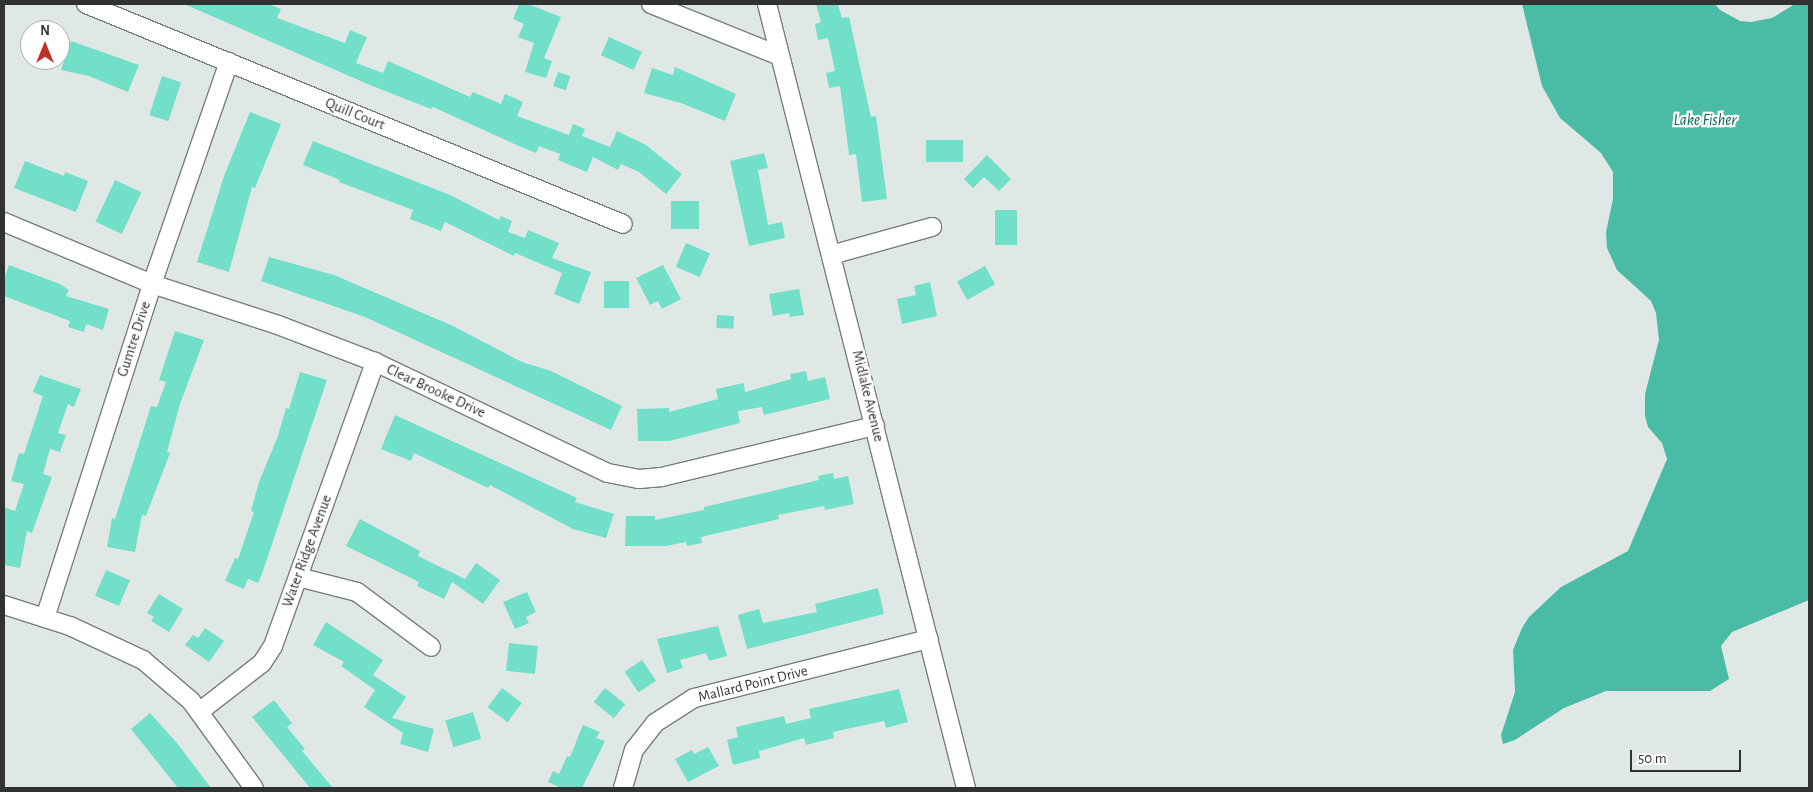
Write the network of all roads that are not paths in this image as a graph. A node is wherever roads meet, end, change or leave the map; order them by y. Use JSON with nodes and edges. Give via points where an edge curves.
{"nodes":[{"id":1,"x":86,"y":4,"type":"edge"},
{"id":2,"x":652,"y":4,"type":"edge"},
{"id":3,"x":766,"y":4,"type":"edge"},
{"id":4,"x":780,"y":56,"type":"junction"},
{"id":5,"x":229,"y":62,"type":"junction"},
{"id":6,"x":4,"y":222,"type":"edge"},
{"id":7,"x":623,"y":224,"type":"dead end"},
{"id":8,"x":932,"y":227,"type":"dead end"},
{"id":9,"x":831,"y":255,"type":"junction"},
{"id":10,"x":152,"y":284,"type":"junction"},
{"id":11,"x":375,"y":362,"type":"junction"},
{"id":12,"x":875,"y":426,"type":"junction"},
{"id":13,"x":298,"y":577,"type":"junction"},
{"id":14,"x":4,"y":606,"type":"edge"},
{"id":15,"x":45,"y":618,"type":"junction"},
{"id":16,"x":929,"y":639,"type":"junction"},
{"id":17,"x":431,"y":647,"type":"dead end"},
{"id":18,"x":199,"y":712,"type":"junction"},
{"id":19,"x":254,"y":788,"type":"edge"},
{"id":20,"x":623,"y":788,"type":"edge"},
{"id":21,"x":966,"y":788,"type":"edge"}],
"edges":[{"from":1,"to":5,"type":"street","name":"Quill Court"},
{"from":2,"to":4,"type":"street"},
{"from":3,"to":4,"type":"street","name":"Midlake Avenue"},
{"from":4,"to":9,"type":"street","name":"Midlake Avenue"},
{"from":5,"to":7,"type":"street","name":"Quill Court"},
{"from":5,"to":10,"type":"street","name":"Gumtre Drive"},
{"from":6,"to":10,"type":"street","name":"Clear Brooke Drive"},
{"from":8,"to":9,"type":"street"},
{"from":9,"to":12,"type":"street","name":"Midlake Avenue"},
{"from":10,"to":11,"type":"street","name":"Clear Brooke Drive","via":[[278,325]]},
{"from":10,"to":15,"type":"street","name":"Gumtre Drive"},
{"from":11,"to":12,"type":"street","name":"Clear Brooke Drive","via":[[608,473],[640,479],[662,478]]},
{"from":11,"to":13,"type":"street","name":"Water Ridge Avenue"},
{"from":12,"to":16,"type":"street","name":"Midlake Avenue"},
{"from":13,"to":17,"type":"street","via":[[357,592]]},
{"from":13,"to":18,"type":"street","name":"Water Ridge Avenue","via":[[273,646],[262,663]]},
{"from":14,"to":15,"type":"street"},
{"from":15,"to":18,"type":"street","via":[[143,660]]},
{"from":16,"to":20,"type":"street","name":"Mallard Point Drive","via":[[694,698],[655,724],[634,750]]},
{"from":16,"to":21,"type":"street","name":"Midlake Avenue"},
{"from":18,"to":19,"type":"street"}]}
